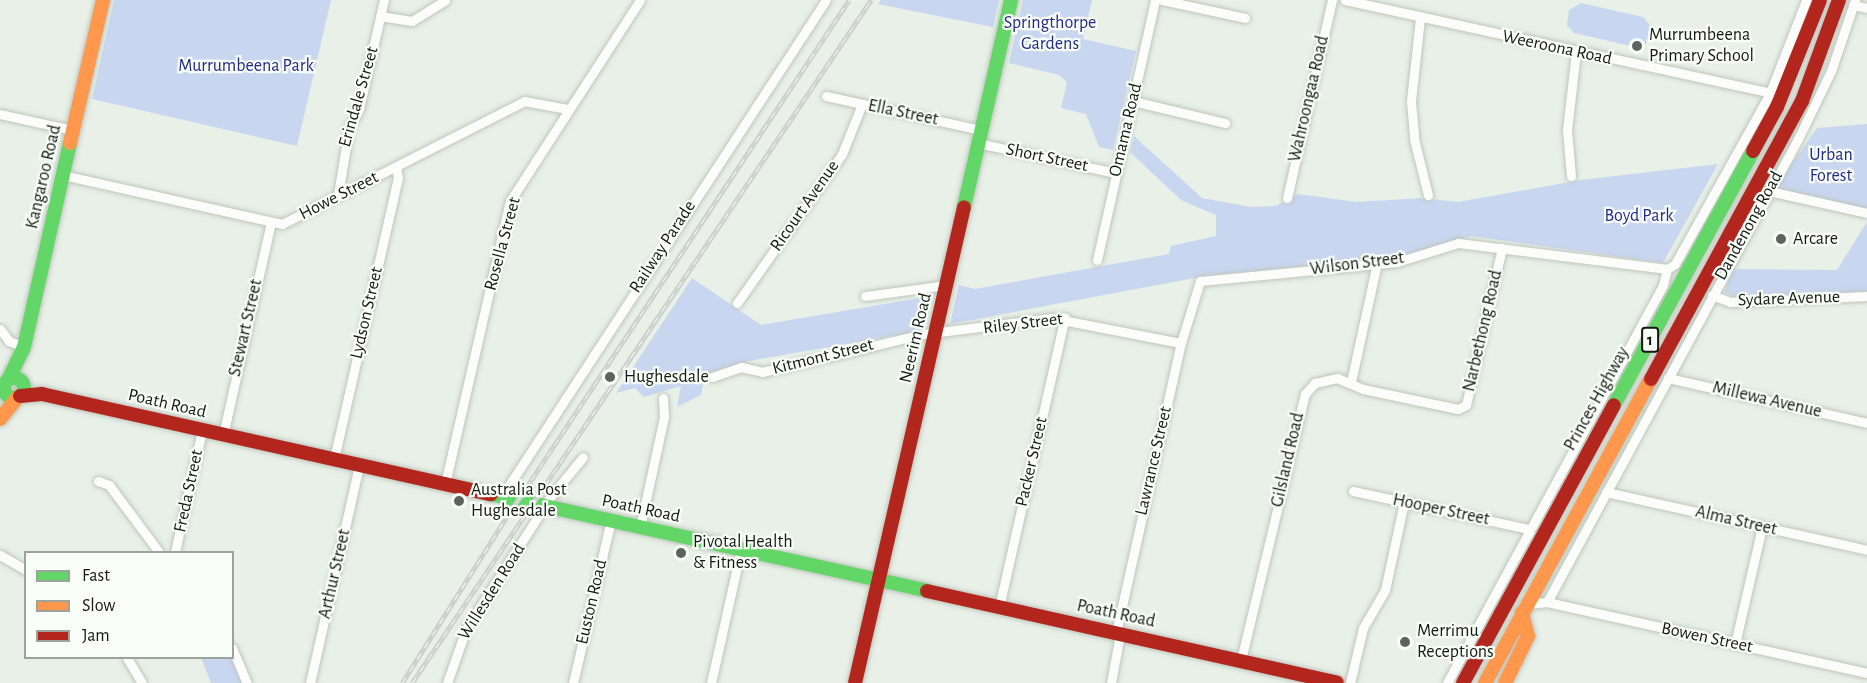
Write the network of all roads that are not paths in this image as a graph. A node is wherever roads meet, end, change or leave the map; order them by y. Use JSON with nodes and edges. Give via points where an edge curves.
{"nodes":[{"id":1,"x":103,"y":0,"type":"edge"},
{"id":2,"x":384,"y":0,"type":"edge"},
{"id":3,"x":445,"y":0,"type":"edge"},
{"id":4,"x":640,"y":0,"type":"edge"},
{"id":5,"x":1011,"y":0,"type":"edge"},
{"id":6,"x":1155,"y":0,"type":"edge"},
{"id":7,"x":1162,"y":0,"type":"edge"},
{"id":8,"x":1332,"y":0,"type":"edge"},
{"id":9,"x":1346,"y":0,"type":"edge"},
{"id":10,"x":1806,"y":0,"type":"edge"},
{"id":11,"x":1820,"y":0,"type":"edge"},
{"id":12,"x":1839,"y":0,"type":"edge"},
{"id":13,"x":823,"y":1,"type":"edge"},
{"id":14,"x":1854,"y":3,"type":"edge"},
{"id":15,"x":1867,"y":8,"type":"edge"},
{"id":16,"x":380,"y":16,"type":"junction"},
{"id":17,"x":1245,"y":18,"type":"dead end"},
{"id":18,"x":1420,"y":18,"type":"junction"},
{"id":19,"x":1576,"y":52,"type":"junction"},
{"id":20,"x":1770,"y":93,"type":"junction"},
{"id":21,"x":826,"y":96,"type":"dead end"},
{"id":22,"x":1132,"y":101,"type":"junction"},
{"id":23,"x":862,"y":104,"type":"junction"},
{"id":24,"x":567,"y":108,"type":"junction"},
{"id":25,"x":0,"y":114,"type":"edge"},
{"id":26,"x":1225,"y":123,"type":"dead end"},
{"id":27,"x":73,"y":129,"type":"junction"},
{"id":28,"x":980,"y":136,"type":"junction"},
{"id":29,"x":396,"y":167,"type":"junction"},
{"id":30,"x":1116,"y":173,"type":"junction"},
{"id":31,"x":1733,"y":173,"type":"junction"},
{"id":32,"x":63,"y":175,"type":"junction"},
{"id":33,"x":1571,"y":176,"type":"dead end"},
{"id":34,"x":1763,"y":188,"type":"junction"},
{"id":35,"x":338,"y":195,"type":"junction"},
{"id":36,"x":1428,"y":195,"type":"dead end"},
{"id":37,"x":1287,"y":198,"type":"dead end"},
{"id":38,"x":1867,"y":213,"type":"edge"},
{"id":39,"x":271,"y":222,"type":"junction"},
{"id":40,"x":1502,"y":248,"type":"junction"},
{"id":41,"x":1097,"y":260,"type":"dead end"},
{"id":42,"x":1377,"y":263,"type":"junction"},
{"id":43,"x":1667,"y":269,"type":"junction"},
{"id":44,"x":946,"y":285,"type":"junction"},
{"id":45,"x":1194,"y":290,"type":"joint"},
{"id":46,"x":1712,"y":295,"type":"junction"},
{"id":47,"x":865,"y":296,"type":"dead end"},
{"id":48,"x":1867,"y":296,"type":"edge"},
{"id":49,"x":737,"y":303,"type":"dead end"},
{"id":50,"x":1065,"y":317,"type":"junction"},
{"id":51,"x":0,"y":329,"type":"edge"},
{"id":52,"x":934,"y":336,"type":"junction"},
{"id":53,"x":1181,"y":343,"type":"junction"},
{"id":54,"x":24,"y":347,"type":"junction"},
{"id":55,"x":712,"y":377,"type":"dead end"},
{"id":56,"x":1668,"y":378,"type":"junction"},
{"id":57,"x":1351,"y":382,"type":"junction"},
{"id":58,"x":11,"y":387,"type":"edge"},
{"id":59,"x":663,"y":398,"type":"dead end"},
{"id":60,"x":1458,"y":409,"type":"joint"},
{"id":61,"x":1,"y":418,"type":"edge"},
{"id":62,"x":1588,"y":423,"type":"junction"},
{"id":63,"x":1867,"y":423,"type":"edge"},
{"id":64,"x":202,"y":430,"type":"junction"},
{"id":65,"x":1601,"y":430,"type":"junction"},
{"id":66,"x":223,"y":435,"type":"junction"},
{"id":67,"x":1617,"y":439,"type":"junction"},
{"id":68,"x":1630,"y":447,"type":"junction"},
{"id":69,"x":583,"y":457,"type":"dead end"},
{"id":70,"x":334,"y":459,"type":"junction"},
{"id":71,"x":359,"y":465,"type":"junction"},
{"id":72,"x":98,"y":481,"type":"dead end"},
{"id":73,"x":446,"y":484,"type":"junction"},
{"id":74,"x":1353,"y":491,"type":"dead end"},
{"id":75,"x":1606,"y":492,"type":"junction"},
{"id":76,"x":502,"y":496,"type":"junction"},
{"id":77,"x":1404,"y":502,"type":"junction"},
{"id":78,"x":546,"y":506,"type":"junction"},
{"id":79,"x":611,"y":520,"type":"junction"},
{"id":80,"x":1762,"y":526,"type":"junction"},
{"id":81,"x":640,"y":527,"type":"junction"},
{"id":82,"x":1529,"y":529,"type":"junction"},
{"id":83,"x":741,"y":549,"type":"junction"},
{"id":84,"x":1867,"y":550,"type":"edge"},
{"id":85,"x":158,"y":551,"type":"edge"},
{"id":86,"x":175,"y":551,"type":"edge"},
{"id":87,"x":0,"y":555,"type":"edge"},
{"id":88,"x":24,"y":569,"type":"edge"},
{"id":89,"x":879,"y":580,"type":"junction"},
{"id":90,"x":1547,"y":602,"type":"junction"},
{"id":91,"x":999,"y":607,"type":"junction"},
{"id":92,"x":1525,"y":609,"type":"junction"},
{"id":93,"x":1120,"y":634,"type":"junction"},
{"id":94,"x":1735,"y":644,"type":"junction"},
{"id":95,"x":234,"y":653,"type":"edge"},
{"id":96,"x":128,"y":659,"type":"edge"},
{"id":97,"x":1241,"y":660,"type":"junction"},
{"id":98,"x":1867,"y":673,"type":"edge"},
{"id":99,"x":142,"y":683,"type":"edge"},
{"id":100,"x":247,"y":683,"type":"edge"},
{"id":101,"x":310,"y":683,"type":"edge"},
{"id":102,"x":447,"y":683,"type":"edge"},
{"id":103,"x":573,"y":683,"type":"edge"},
{"id":104,"x":711,"y":683,"type":"edge"},
{"id":105,"x":855,"y":683,"type":"edge"},
{"id":106,"x":1111,"y":683,"type":"edge"},
{"id":107,"x":1337,"y":683,"type":"edge"},
{"id":108,"x":1350,"y":683,"type":"edge"},
{"id":109,"x":1447,"y":683,"type":"edge"},
{"id":110,"x":1463,"y":683,"type":"edge"},
{"id":111,"x":1485,"y":683,"type":"edge"},
{"id":112,"x":1505,"y":683,"type":"edge"}],
"edges":[{"from":1,"to":27,"type":"main road","name":"Kangaroo Road"},
{"from":2,"to":16,"type":"street","name":"Erindale Street"},
{"from":3,"to":16,"type":"street","via":[[412,21]]},
{"from":4,"to":24,"type":"street","name":"Rosella Street"},
{"from":5,"to":28,"type":"main road","name":"Neerim Road"},
{"from":6,"to":22,"type":"street","name":"Omama Road"},
{"from":7,"to":17,"type":"street"},
{"from":8,"to":37,"type":"street","name":"Wahroongaa Road"},
{"from":9,"to":18,"type":"street","name":"Weeroona Road"},
{"from":10,"to":20,"type":"street"},
{"from":11,"to":31,"type":"main road","name":"Princes Highway","number":"1","via":[[1797,67]]},
{"from":12,"to":34,"type":"main road","name":"Princes Highway","number":"1","via":[[1810,83]]},
{"from":13,"to":76,"type":"street","name":"Railway Parade"},
{"from":14,"to":15,"type":"street"},
{"from":14,"to":34,"type":"street","name":"Dandenong Road","via":[[1821,94]]},
{"from":16,"to":35,"type":"street","name":"Erindale Street","via":[[359,109],[349,128]]},
{"from":18,"to":19,"type":"street","name":"Weeroona Road"},
{"from":18,"to":36,"type":"street","via":[[1411,101],[1414,139]]},
{"from":19,"to":20,"type":"street","name":"Weeroona Road"},
{"from":19,"to":33,"type":"street","via":[[1567,130]]},
{"from":20,"to":31,"type":"street"},
{"from":21,"to":23,"type":"street","name":"Ella Street"},
{"from":22,"to":26,"type":"street"},
{"from":22,"to":30,"type":"street","name":"Omama Road"},
{"from":23,"to":28,"type":"street","name":"Ella Street"},
{"from":23,"to":49,"type":"street","name":"Ricourt Avenue","via":[[842,154]]},
{"from":24,"to":29,"type":"street","name":"Howe Street","via":[[524,101]]},
{"from":24,"to":73,"type":"street","name":"Rosella Street","via":[[510,201]]},
{"from":25,"to":27,"type":"street"},
{"from":27,"to":32,"type":"main road","name":"Kangaroo Road"},
{"from":28,"to":30,"type":"street","name":"Short Street"},
{"from":28,"to":44,"type":"main road","name":"Neerim Road"},
{"from":29,"to":35,"type":"street","name":"Howe Street"},
{"from":29,"to":70,"type":"street","name":"Lydson Street","via":[[398,178]]},
{"from":30,"to":41,"type":"street","name":"Omama Road"},
{"from":31,"to":34,"type":"street","name":"Dandenong Road"},
{"from":31,"to":43,"type":"street","via":[[1675,264]]},
{"from":31,"to":65,"type":"main road","name":"Princes Highway","number":"1"},
{"from":32,"to":39,"type":"street","name":"Howe Street"},
{"from":32,"to":54,"type":"main road","name":"Kangaroo Road"},
{"from":34,"to":38,"type":"street"},
{"from":34,"to":46,"type":"street","name":"Dandenong Road"},
{"from":34,"to":67,"type":"main road","name":"Princes Highway","number":"1"},
{"from":35,"to":39,"type":"street","name":"Howe Street","via":[[287,222]]},
{"from":39,"to":66,"type":"street","name":"Stewart Street"},
{"from":40,"to":42,"type":"street","name":"Wilson Street","via":[[1458,243],[1397,262]]},
{"from":40,"to":43,"type":"street","name":"Wilson Street"},
{"from":40,"to":60,"type":"street","name":"Narbethong Road","via":[[1466,405]]},
{"from":42,"to":45,"type":"street","name":"Wilson Street","via":[[1259,278],[1204,280]]},
{"from":42,"to":57,"type":"street"},
{"from":43,"to":62,"type":"street","via":[[1663,285]]},
{"from":44,"to":47,"type":"street"},
{"from":44,"to":52,"type":"main road","name":"Neerim Road"},
{"from":45,"to":53,"type":"street","name":"Lawrance Street"},
{"from":46,"to":48,"type":"street","name":"Sydare Avenue","via":[[1730,302]]},
{"from":46,"to":56,"type":"street","name":"Dandenong Road"},
{"from":50,"to":52,"type":"street","name":"Riley Street"},
{"from":50,"to":53,"type":"street","name":"Riley Street"},
{"from":50,"to":91,"type":"street","name":"Packer Street"},
{"from":51,"to":54,"type":"street","via":[[9,341]]},
{"from":52,"to":55,"type":"street","name":"Kitmont Street","via":[[923,334],[853,347],[762,372],[741,367]]},
{"from":52,"to":89,"type":"main road","name":"Neerim Road"},
{"from":53,"to":93,"type":"street","name":"Lawrance Street"},
{"from":54,"to":58,"type":"main road","name":"Kangaroo Road"},
{"from":56,"to":63,"type":"street","name":"Millewa Avenue"},
{"from":56,"to":68,"type":"street","name":"Dandenong Road"},
{"from":57,"to":60,"type":"street","name":"Gilsland Road"},
{"from":57,"to":97,"type":"street","name":"Gilsland Road","via":[[1322,380],[1301,401]]},
{"from":58,"to":61,"type":"main road","name":"Kangaroo Road"},
{"from":58,"to":64,"type":"main road","name":"Poath Road"},
{"from":59,"to":81,"type":"street","via":[[664,417]]},
{"from":62,"to":65,"type":"street"},
{"from":62,"to":82,"type":"street"},
{"from":64,"to":66,"type":"main road","name":"Poath Road"},
{"from":64,"to":86,"type":"street","name":"Freda Street"},
{"from":65,"to":67,"type":"street"},
{"from":65,"to":110,"type":"main road","name":"Princes Highway","number":"1"},
{"from":66,"to":70,"type":"main road","name":"Poath Road"},
{"from":67,"to":68,"type":"street"},
{"from":67,"to":92,"type":"main road","name":"Princes Highway","number":"1"},
{"from":68,"to":75,"type":"street","name":"Dandenong Road"},
{"from":69,"to":78,"type":"street","name":"Willesden Road"},
{"from":70,"to":71,"type":"main road","name":"Poath Road"},
{"from":71,"to":73,"type":"main road","name":"Poath Road"},
{"from":71,"to":101,"type":"street","name":"Arthur Street"},
{"from":72,"to":85,"type":"street","via":[[109,485]]},
{"from":73,"to":76,"type":"main road","name":"Poath Road"},
{"from":74,"to":77,"type":"street","name":"Hooper Street"},
{"from":75,"to":80,"type":"street","name":"Alma Street"},
{"from":75,"to":90,"type":"street","name":"Dandenong Road"},
{"from":76,"to":78,"type":"main road","name":"Poath Road"},
{"from":77,"to":82,"type":"street","name":"Hooper Street"},
{"from":77,"to":108,"type":"street","via":[[1385,590],[1363,628]]},
{"from":78,"to":79,"type":"main road","name":"Poath Road"},
{"from":78,"to":102,"type":"street","name":"Willesden Road","via":[[458,643]]},
{"from":79,"to":81,"type":"main road","name":"Poath Road"},
{"from":79,"to":103,"type":"street","name":"Euston Road"},
{"from":80,"to":84,"type":"street","name":"Alma Street"},
{"from":80,"to":94,"type":"street"},
{"from":81,"to":83,"type":"main road","name":"Poath Road"},
{"from":82,"to":109,"type":"street"},
{"from":83,"to":89,"type":"main road","name":"Poath Road"},
{"from":83,"to":104,"type":"street"},
{"from":87,"to":88,"type":"street"},
{"from":89,"to":91,"type":"main road","name":"Poath Road"},
{"from":89,"to":105,"type":"main road","name":"Neerim Road"},
{"from":90,"to":92,"type":"street"},
{"from":90,"to":94,"type":"street","name":"Bowen Street"},
{"from":91,"to":93,"type":"main road","name":"Poath Road"},
{"from":92,"to":111,"type":"main road","name":"Princes Highway","number":"1"},
{"from":92,"to":112,"type":"main road","via":[[1528,636]]},
{"from":93,"to":97,"type":"main road","name":"Poath Road"},
{"from":93,"to":106,"type":"street","name":"Lawrance Street"},
{"from":94,"to":98,"type":"street","name":"Bowen Street"},
{"from":95,"to":100,"type":"street"},
{"from":96,"to":99,"type":"street"},
{"from":97,"to":107,"type":"main road","name":"Poath Road"}]}
